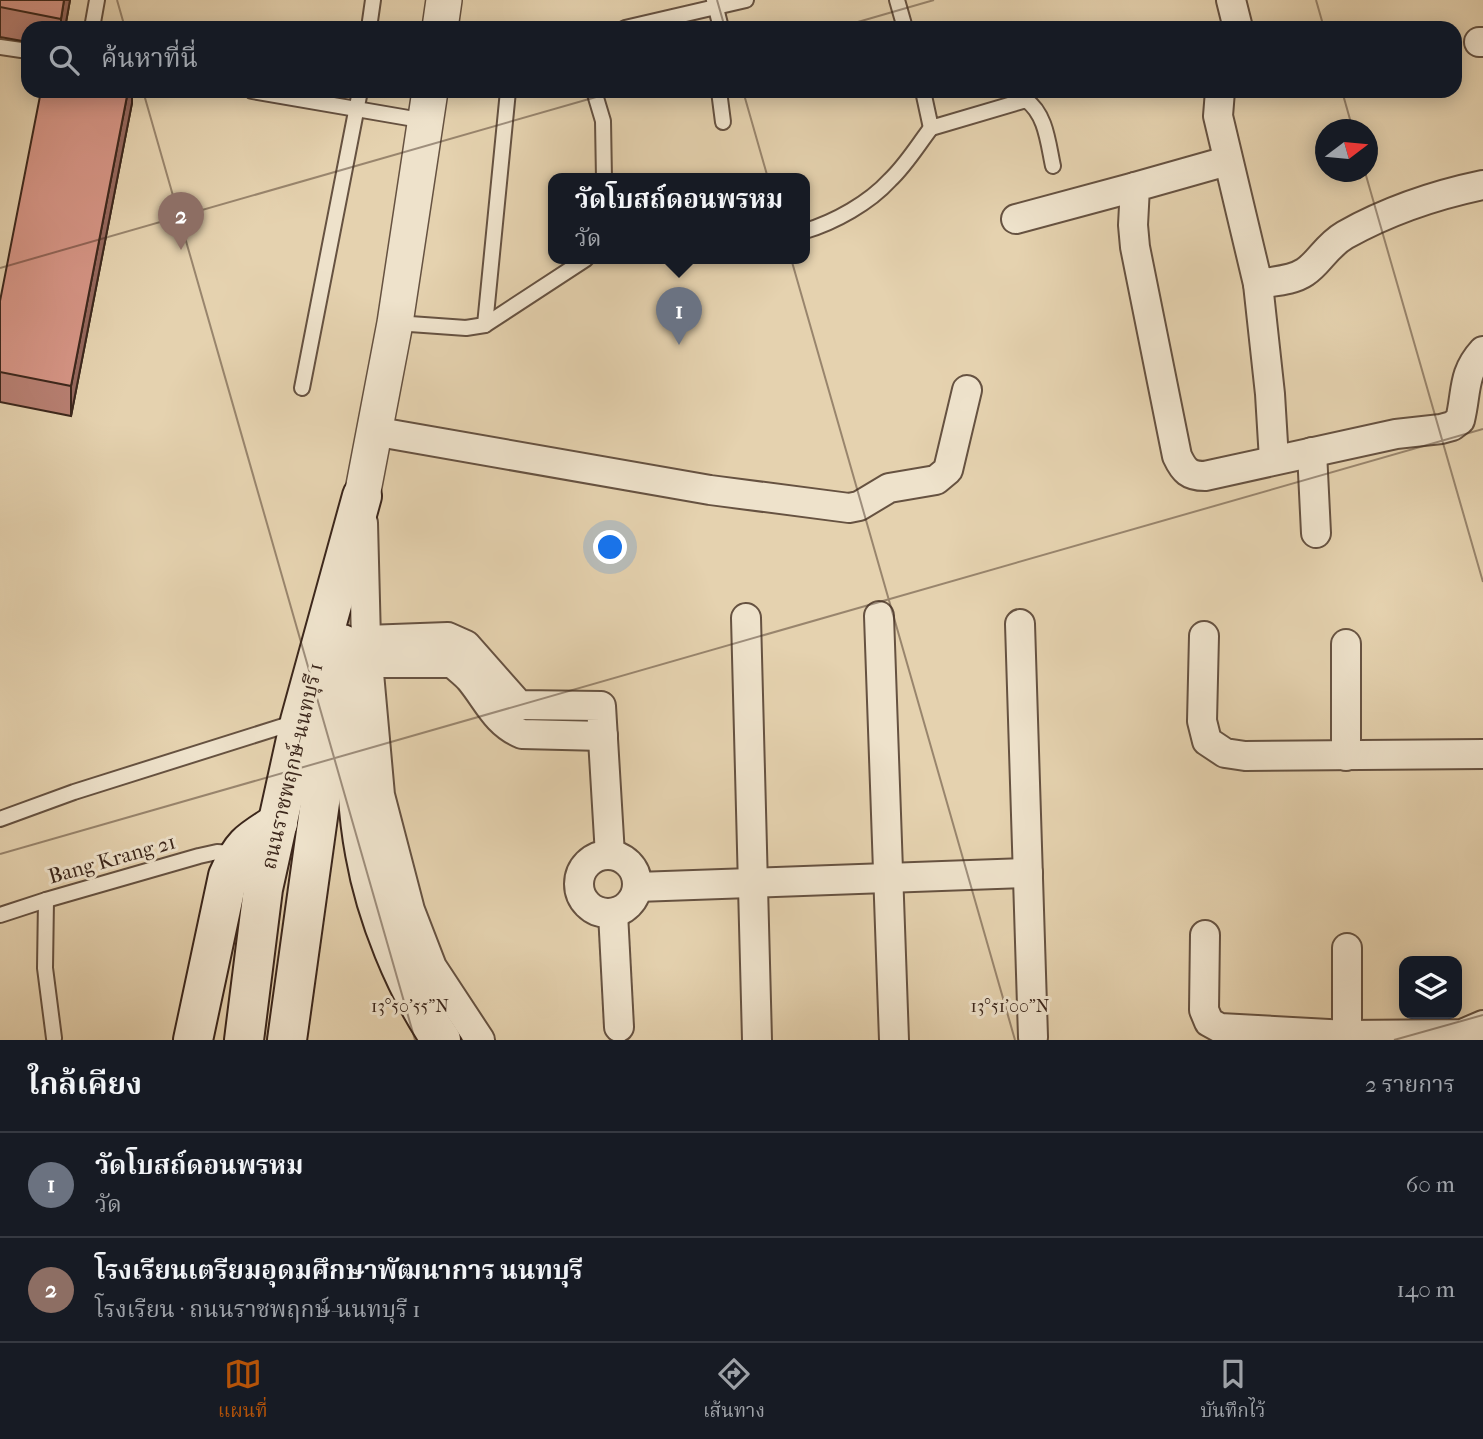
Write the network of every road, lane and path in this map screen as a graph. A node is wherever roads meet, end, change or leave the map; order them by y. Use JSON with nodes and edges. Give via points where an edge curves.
{"nodes":[{"id":1,"x":97,"y":0,"type":"edge"},
{"id":2,"x":373,"y":0,"type":"edge"},
{"id":3,"x":444,"y":0,"type":"edge"},
{"id":4,"x":746,"y":0,"type":"edge"},
{"id":5,"x":897,"y":0,"type":"edge"},
{"id":6,"x":1231,"y":0,"type":"edge"},
{"id":7,"x":714,"y":3,"type":"edge"},
{"id":8,"x":93,"y":21,"type":"edge"},
{"id":9,"x":370,"y":21,"type":"edge"},
{"id":10,"x":441,"y":21,"type":"edge"},
{"id":11,"x":650,"y":21,"type":"edge"},
{"id":12,"x":720,"y":21,"type":"edge"},
{"id":13,"x":903,"y":21,"type":"edge"},
{"id":14,"x":1236,"y":21,"type":"edge"},
{"id":15,"x":0,"y":47,"type":"edge"},
{"id":16,"x":21,"y":50,"type":"edge"},
{"id":17,"x":291,"y":98,"type":"edge"},
{"id":18,"x":359,"y":98,"type":"edge"},
{"id":19,"x":507,"y":98,"type":"edge"},
{"id":20,"x":596,"y":98,"type":"edge"},
{"id":21,"x":720,"y":98,"type":"edge"},
{"id":22,"x":925,"y":98,"type":"edge"},
{"id":23,"x":1219,"y":98,"type":"edge"},
{"id":24,"x":428,"y":106,"type":"edge"},
{"id":25,"x":357,"y":110,"type":"junction"},
{"id":26,"x":723,"y":122,"type":"dead end"},
{"id":27,"x":932,"y":128,"type":"junction"},
{"id":28,"x":1227,"y":161,"type":"junction"},
{"id":29,"x":1053,"y":166,"type":"dead end"},
{"id":30,"x":604,"y":173,"type":"edge"},
{"id":31,"x":1483,"y":185,"type":"edge"},
{"id":32,"x":1135,"y":187,"type":"junction"},
{"id":33,"x":1016,"y":219,"type":"dead end"},
{"id":34,"x":810,"y":230,"type":"edge"},
{"id":35,"x":578,"y":264,"type":"edge"},
{"id":36,"x":1258,"y":284,"type":"junction"},
{"id":37,"x":394,"y":323,"type":"junction"},
{"id":38,"x":485,"y":325,"type":"junction"},
{"id":39,"x":1483,"y":351,"type":"edge"},
{"id":40,"x":302,"y":388,"type":"dead end"},
{"id":41,"x":967,"y":390,"type":"dead end"},
{"id":42,"x":373,"y":431,"type":"junction"},
{"id":43,"x":1312,"y":452,"type":"junction"},
{"id":44,"x":1274,"y":460,"type":"junction"},
{"id":45,"x":362,"y":496,"type":"junction"},
{"id":46,"x":1316,"y":533,"type":"dead end"},
{"id":47,"x":351,"y":578,"type":"junction"},
{"id":48,"x":879,"y":616,"type":"dead end"},
{"id":49,"x":746,"y":618,"type":"dead end"},
{"id":50,"x":1020,"y":624,"type":"dead end"},
{"id":51,"x":1204,"y":636,"type":"dead end"},
{"id":52,"x":1346,"y":644,"type":"dead end"},
{"id":53,"x":367,"y":652,"type":"junction"},
{"id":54,"x":300,"y":721,"type":"junction"},
{"id":55,"x":603,"y":736,"type":"junction"},
{"id":56,"x":1483,"y":754,"type":"edge"},
{"id":57,"x":1346,"y":755,"type":"junction"},
{"id":58,"x":357,"y":792,"type":"junction"},
{"id":59,"x":0,"y":819,"type":"edge"},
{"id":60,"x":278,"y":822,"type":"junction"},
{"id":61,"x":238,"y":853,"type":"junction"},
{"id":62,"x":610,"y":855,"type":"junction"},
{"id":63,"x":1028,"y":873,"type":"junction"},
{"id":64,"x":888,"y":878,"type":"junction"},
{"id":65,"x":753,"y":883,"type":"junction"},
{"id":66,"x":637,"y":887,"type":"junction"},
{"id":67,"x":263,"y":889,"type":"junction"},
{"id":68,"x":46,"y":900,"type":"junction"},
{"id":69,"x":613,"y":913,"type":"junction"},
{"id":70,"x":0,"y":915,"type":"edge"},
{"id":71,"x":1205,"y":935,"type":"dead end"},
{"id":72,"x":1347,"y":948,"type":"dead end"},
{"id":73,"x":1483,"y":1025,"type":"edge"},
{"id":74,"x":619,"y":1027,"type":"dead end"},
{"id":75,"x":1347,"y":1035,"type":"junction"},
{"id":76,"x":1033,"y":1037,"type":"dead end"},
{"id":77,"x":54,"y":1038,"type":"dead end"},
{"id":78,"x":193,"y":1040,"type":"edge"},
{"id":79,"x":213,"y":1040,"type":"edge"},
{"id":80,"x":244,"y":1040,"type":"edge"},
{"id":81,"x":288,"y":1040,"type":"edge"},
{"id":82,"x":314,"y":1040,"type":"edge"},
{"id":83,"x":441,"y":1040,"type":"edge"},
{"id":84,"x":480,"y":1040,"type":"edge"},
{"id":85,"x":757,"y":1040,"type":"edge"},
{"id":86,"x":894,"y":1040,"type":"edge"}],
"edges":[{"from":1,"to":8,"type":"lane"},
{"from":2,"to":9,"type":"lane"},
{"from":3,"to":10,"type":"street"},
{"from":4,"to":7,"type":"lane"},
{"from":5,"to":13,"type":"lane"},
{"from":6,"to":14,"type":"street"},
{"from":7,"to":11,"type":"lane"},
{"from":7,"to":12,"type":"lane"},
{"from":15,"to":16,"type":"lane"},
{"from":17,"to":25,"type":"lane"},
{"from":18,"to":25,"type":"lane"},
{"from":19,"to":38,"type":"lane"},
{"from":20,"to":30,"type":"lane","via":[[603,121]]},
{"from":21,"to":26,"type":"lane"},
{"from":22,"to":27,"type":"lane"},
{"from":23,"to":28,"type":"street","via":[[1218,116]]},
{"from":24,"to":25,"type":"lane"},
{"from":24,"to":37,"type":"street","name":"ถนนราชพฤกษ์-นนทบุรี 1"},
{"from":25,"to":40,"type":"lane"},
{"from":27,"to":29,"type":"lane","via":[[1026,100],[1041,118]]},
{"from":27,"to":34,"type":"lane","via":[[869,199]]},
{"from":28,"to":32,"type":"street"},
{"from":28,"to":36,"type":"street"},
{"from":31,"to":36,"type":"street","via":[[1401,209],[1343,236],[1307,271]]},
{"from":32,"to":33,"type":"street"},
{"from":32,"to":44,"type":"street","via":[[1135,247],[1182,469],[1192,476],[1205,476]]},
{"from":35,"to":38,"type":"lane"},
{"from":36,"to":44,"type":"street"},
{"from":37,"to":38,"type":"lane"},
{"from":37,"to":42,"type":"street","name":"ถนนราชพฤกษ์-นนทบุรี 1"},
{"from":39,"to":43,"type":"street","via":[[1467,375],[1460,420],[1452,426]]},
{"from":41,"to":42,"type":"street","via":[[948,470],[936,480],[889,488],[849,508],[710,490]]},
{"from":42,"to":45,"type":"street","name":"ถนนราชพฤกษ์-นนทบุรี 1"},
{"from":43,"to":44,"type":"street"},
{"from":43,"to":46,"type":"street"},
{"from":45,"to":47,"type":"main road","name":"ถนนราชพฤกษ์-นนทบุรี 1"},
{"from":45,"to":53,"type":"street"},
{"from":45,"to":54,"type":"main road","name":"ถนนราชพฤกษ์-นนทบุรี 1"},
{"from":47,"to":58,"type":"main road"},
{"from":47,"to":81,"type":"main road","name":"ถนนราชพฤกษ์-นนทบุรี 1"},
{"from":48,"to":64,"type":"street"},
{"from":49,"to":65,"type":"street"},
{"from":50,"to":63,"type":"street"},
{"from":51,"to":57,"type":"street","via":[[1202,721],[1207,741],[1225,753],[1245,756]]},
{"from":52,"to":57,"type":"street"},
{"from":53,"to":55,"type":"street","via":[[452,663],[469,678],[500,721],[522,734]]},
{"from":53,"to":55,"type":"street","via":[[448,638],[466,645],[519,705],[601,706]]},
{"from":53,"to":84,"type":"street","via":[[380,795],[410,910],[432,967]]},
{"from":54,"to":59,"type":"lane"},
{"from":54,"to":60,"type":"main road","name":"ถนนราชพฤกษ์-นนทบุรี 1"},
{"from":55,"to":62,"type":"street"},
{"from":56,"to":57,"type":"street"},
{"from":58,"to":82,"type":"main road","via":[[336,875]]},
{"from":58,"to":83,"type":"main road","via":[[365,854],[387,933],[422,1012]]},
{"from":60,"to":61,"type":"main road"},
{"from":60,"to":67,"type":"main road","name":"ถนนราชพฤกษ์-นนทบุรี 1"},
{"from":61,"to":68,"type":"lane","name":"Bang Krang 21","via":[[199,856]]},
{"from":61,"to":78,"type":"main road","via":[[228,876]]},
{"from":62,"to":66,"type":"street","via":[[633,869]]},
{"from":62,"to":69,"type":"street","via":[[584,867],[579,886],[594,909]]},
{"from":63,"to":64,"type":"street"},
{"from":63,"to":76,"type":"street"},
{"from":64,"to":65,"type":"street"},
{"from":64,"to":86,"type":"street"},
{"from":65,"to":66,"type":"street"},
{"from":65,"to":85,"type":"street"},
{"from":66,"to":69,"type":"street","via":[[629,904]]},
{"from":67,"to":79,"type":"main road"},
{"from":67,"to":80,"type":"main road","name":"ถนนราชพฤกษ์-นนทบุรี 1"},
{"from":68,"to":70,"type":"lane","name":"Bang Krang 21"},
{"from":68,"to":77,"type":"lane","via":[[45,968]]},
{"from":69,"to":74,"type":"street"},
{"from":71,"to":75,"type":"street","via":[[1204,1010],[1209,1022],[1220,1028]]},
{"from":72,"to":75,"type":"street"},
{"from":73,"to":75,"type":"street","via":[[1462,1034]]}]}
